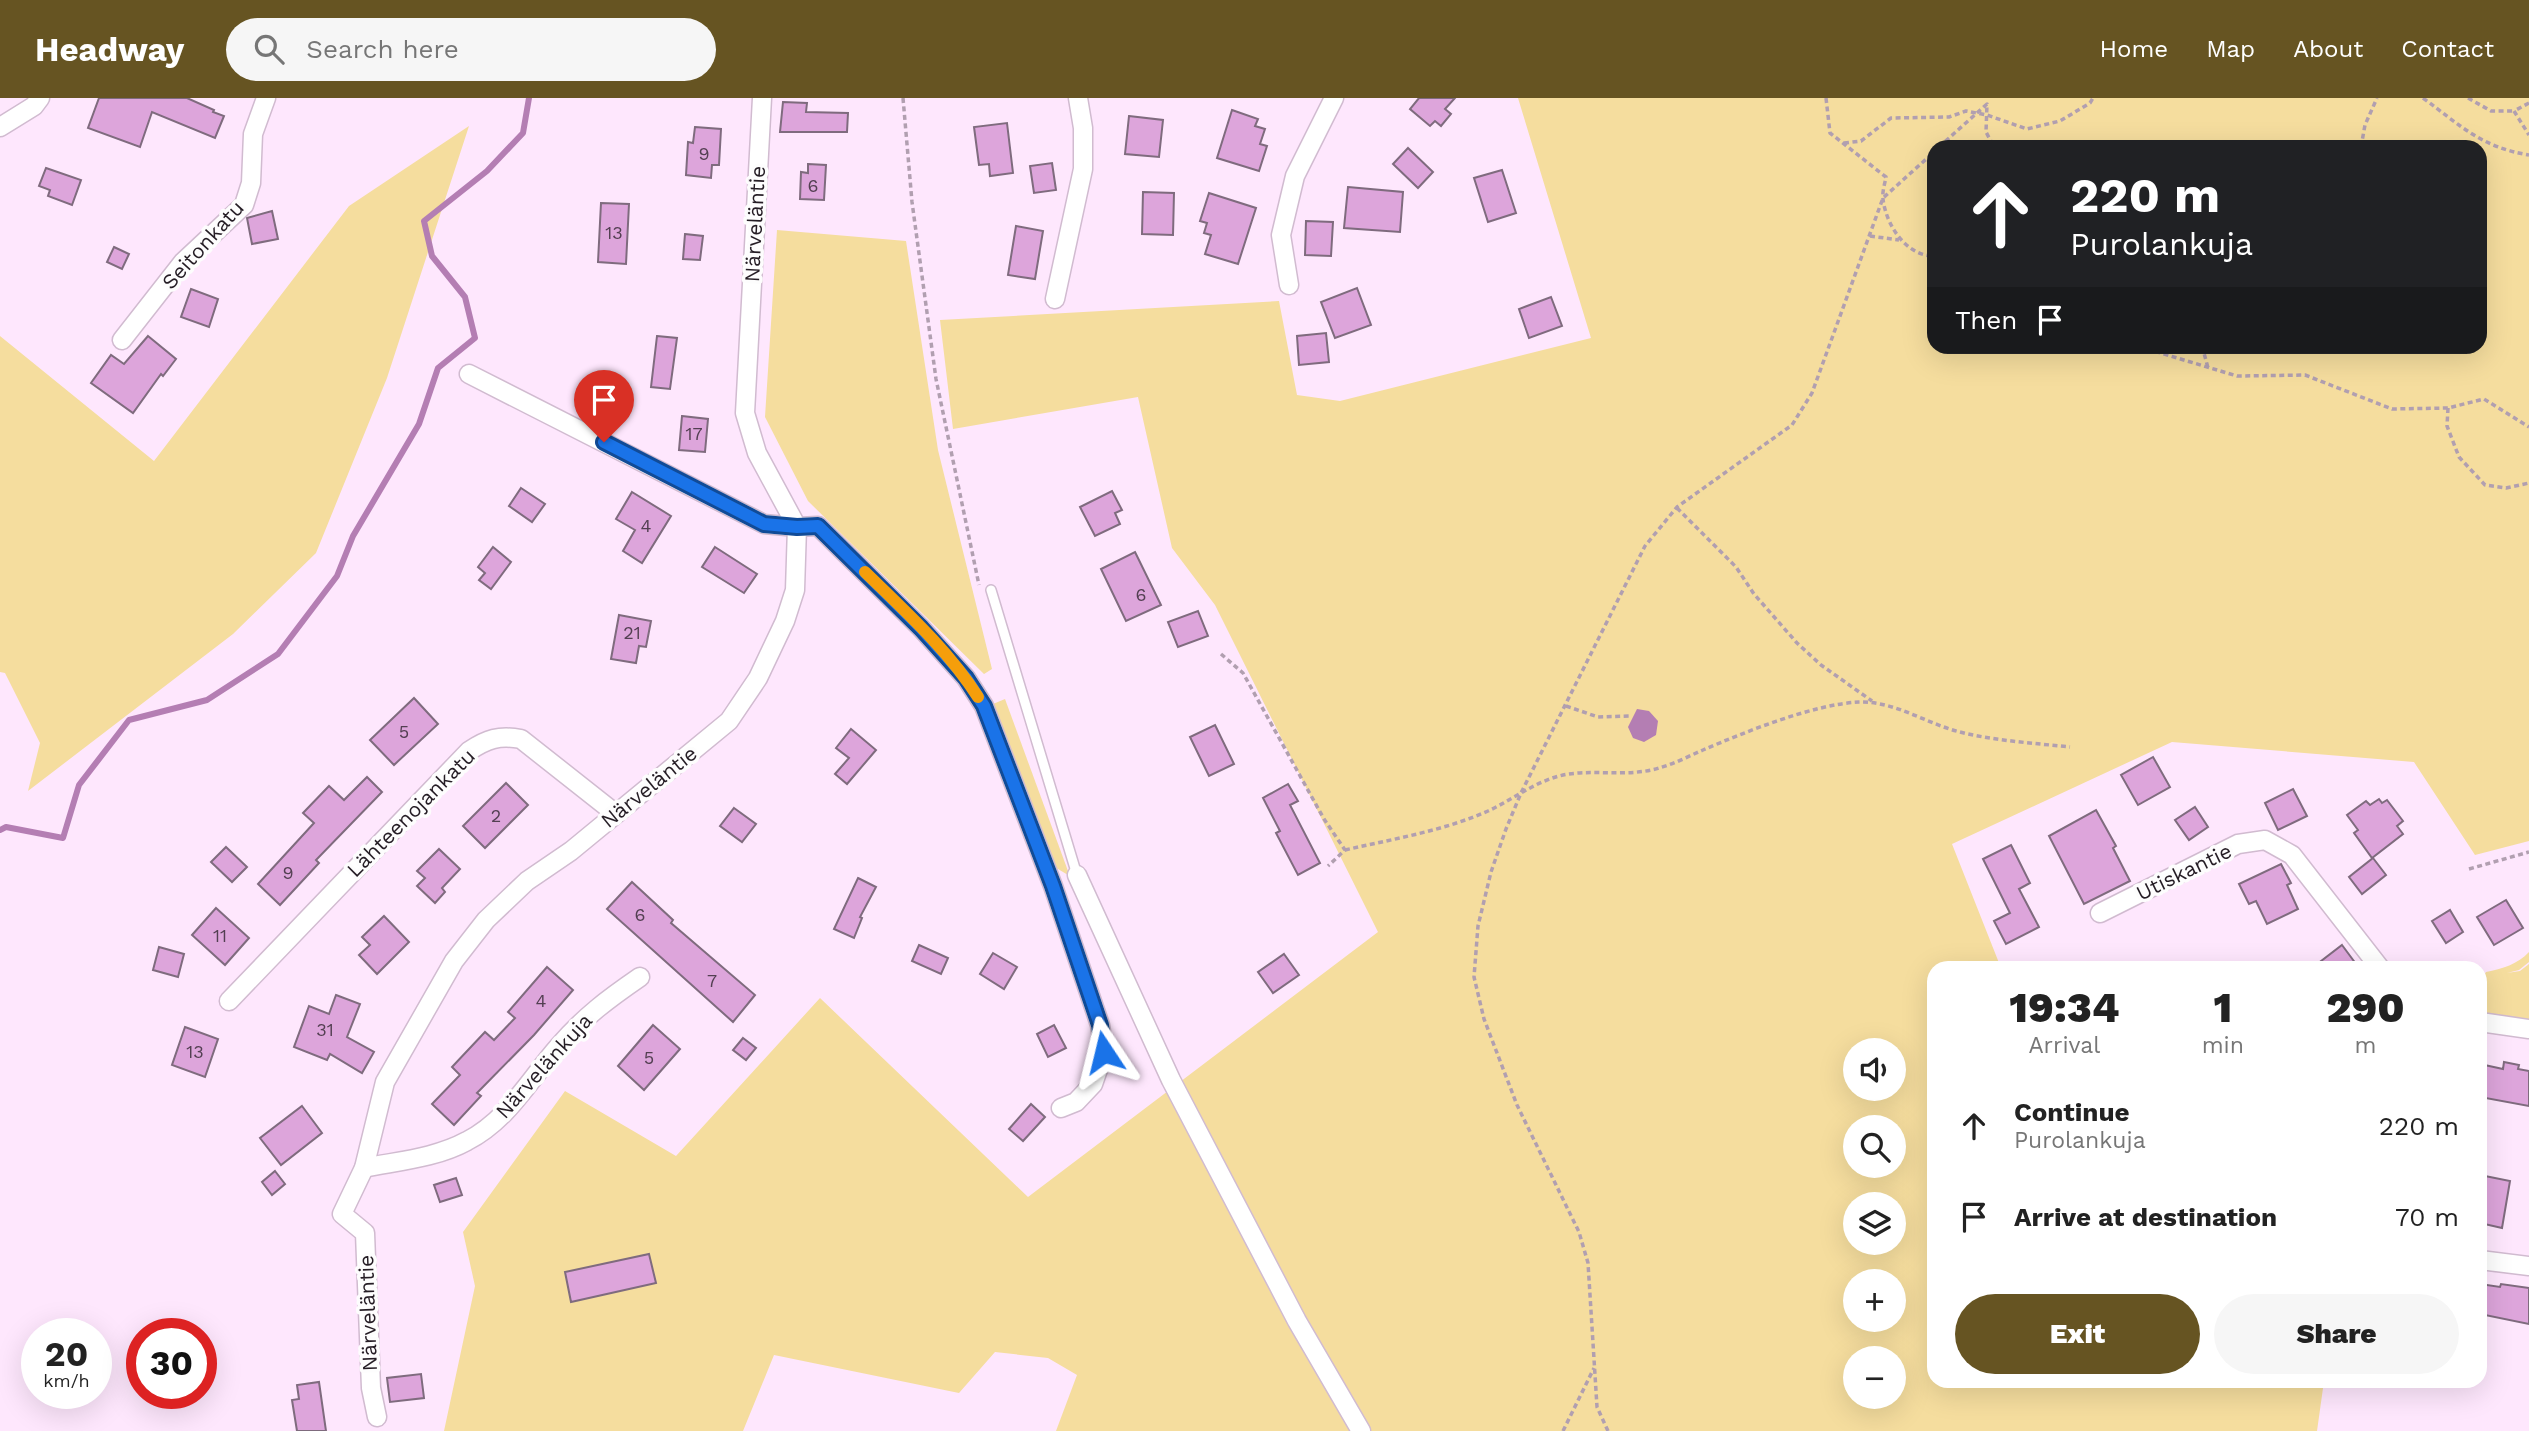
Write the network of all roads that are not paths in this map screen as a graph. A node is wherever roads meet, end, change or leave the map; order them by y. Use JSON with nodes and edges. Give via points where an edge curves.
{"nodes":[{"id":1,"x":40,"y":98,"type":"edge"},
{"id":2,"x":266,"y":98,"type":"edge"},
{"id":3,"x":762,"y":98,"type":"edge"},
{"id":4,"x":1078,"y":98,"type":"edge"},
{"id":5,"x":1334,"y":98,"type":"edge"},
{"id":6,"x":0,"y":127,"type":"edge"},
{"id":7,"x":1289,"y":285,"type":"dead end"},
{"id":8,"x":1055,"y":299,"type":"dead end"},
{"id":9,"x":122,"y":340,"type":"dead end"},
{"id":10,"x":469,"y":374,"type":"dead end"},
{"id":11,"x":797,"y":527,"type":"junction"},
{"id":12,"x":991,"y":590,"type":"dead end"},
{"id":13,"x":616,"y":814,"type":"junction"},
{"id":14,"x":1077,"y":876,"type":"joint"},
{"id":15,"x":2100,"y":913,"type":"dead end"},
{"id":16,"x":2375,"y":961,"type":"edge"},
{"id":17,"x":640,"y":977,"type":"dead end"},
{"id":18,"x":229,"y":1001,"type":"dead end"},
{"id":19,"x":2487,"y":1023,"type":"edge"},
{"id":20,"x":2529,"y":1029,"type":"edge"},
{"id":21,"x":1061,"y":1108,"type":"dead end"},
{"id":22,"x":364,"y":1168,"type":"junction"},
{"id":23,"x":2487,"y":1261,"type":"edge"},
{"id":24,"x":2529,"y":1266,"type":"edge"},
{"id":25,"x":377,"y":1417,"type":"dead end"},
{"id":26,"x":1361,"y":1431,"type":"edge"}],
"edges":[{"from":1,"to":6,"type":"street"},
{"from":2,"to":9,"type":"street","name":"Seitonkatu","via":[[253,134],[251,183],[244,205],[183,262]]},
{"from":3,"to":11,"type":"street","name":"Närveläntie","via":[[745,413],[757,453]]},
{"from":4,"to":8,"type":"street","via":[[1083,169]]},
{"from":5,"to":7,"type":"street","via":[[1295,176],[1281,235]]},
{"from":10,"to":11,"type":"street","via":[[764,524]]},
{"from":11,"to":13,"type":"street","name":"Närveläntie","via":[[795,590],[758,678],[729,721]]},
{"from":11,"to":21,"type":"street","via":[[818,526],[921,628],[966,678],[984,706],[1100,1025],[1104,1052],[1093,1084],[1076,1102]]},
{"from":12,"to":14,"type":"lane"},
{"from":13,"to":18,"type":"street","name":"Lähteenojankatu","via":[[521,739],[489,738],[469,751]]},
{"from":13,"to":22,"type":"street","name":"Närveläntie","via":[[527,881],[486,920],[454,961],[385,1082]]},
{"from":14,"to":26,"type":"street","via":[[1171,1080],[1297,1321]]},
{"from":15,"to":16,"type":"street","name":"Utiskantie","via":[[2238,844],[2265,840],[2292,855]]},
{"from":17,"to":22,"type":"street","name":"Närvelänkuja","via":[[593,1011],[502,1118],[467,1141],[435,1154]]},
{"from":19,"to":20,"type":"street"},
{"from":22,"to":25,"type":"street","name":"Närveläntie","via":[[342,1214],[365,1233],[371,1388]]},
{"from":23,"to":24,"type":"street"}]}
